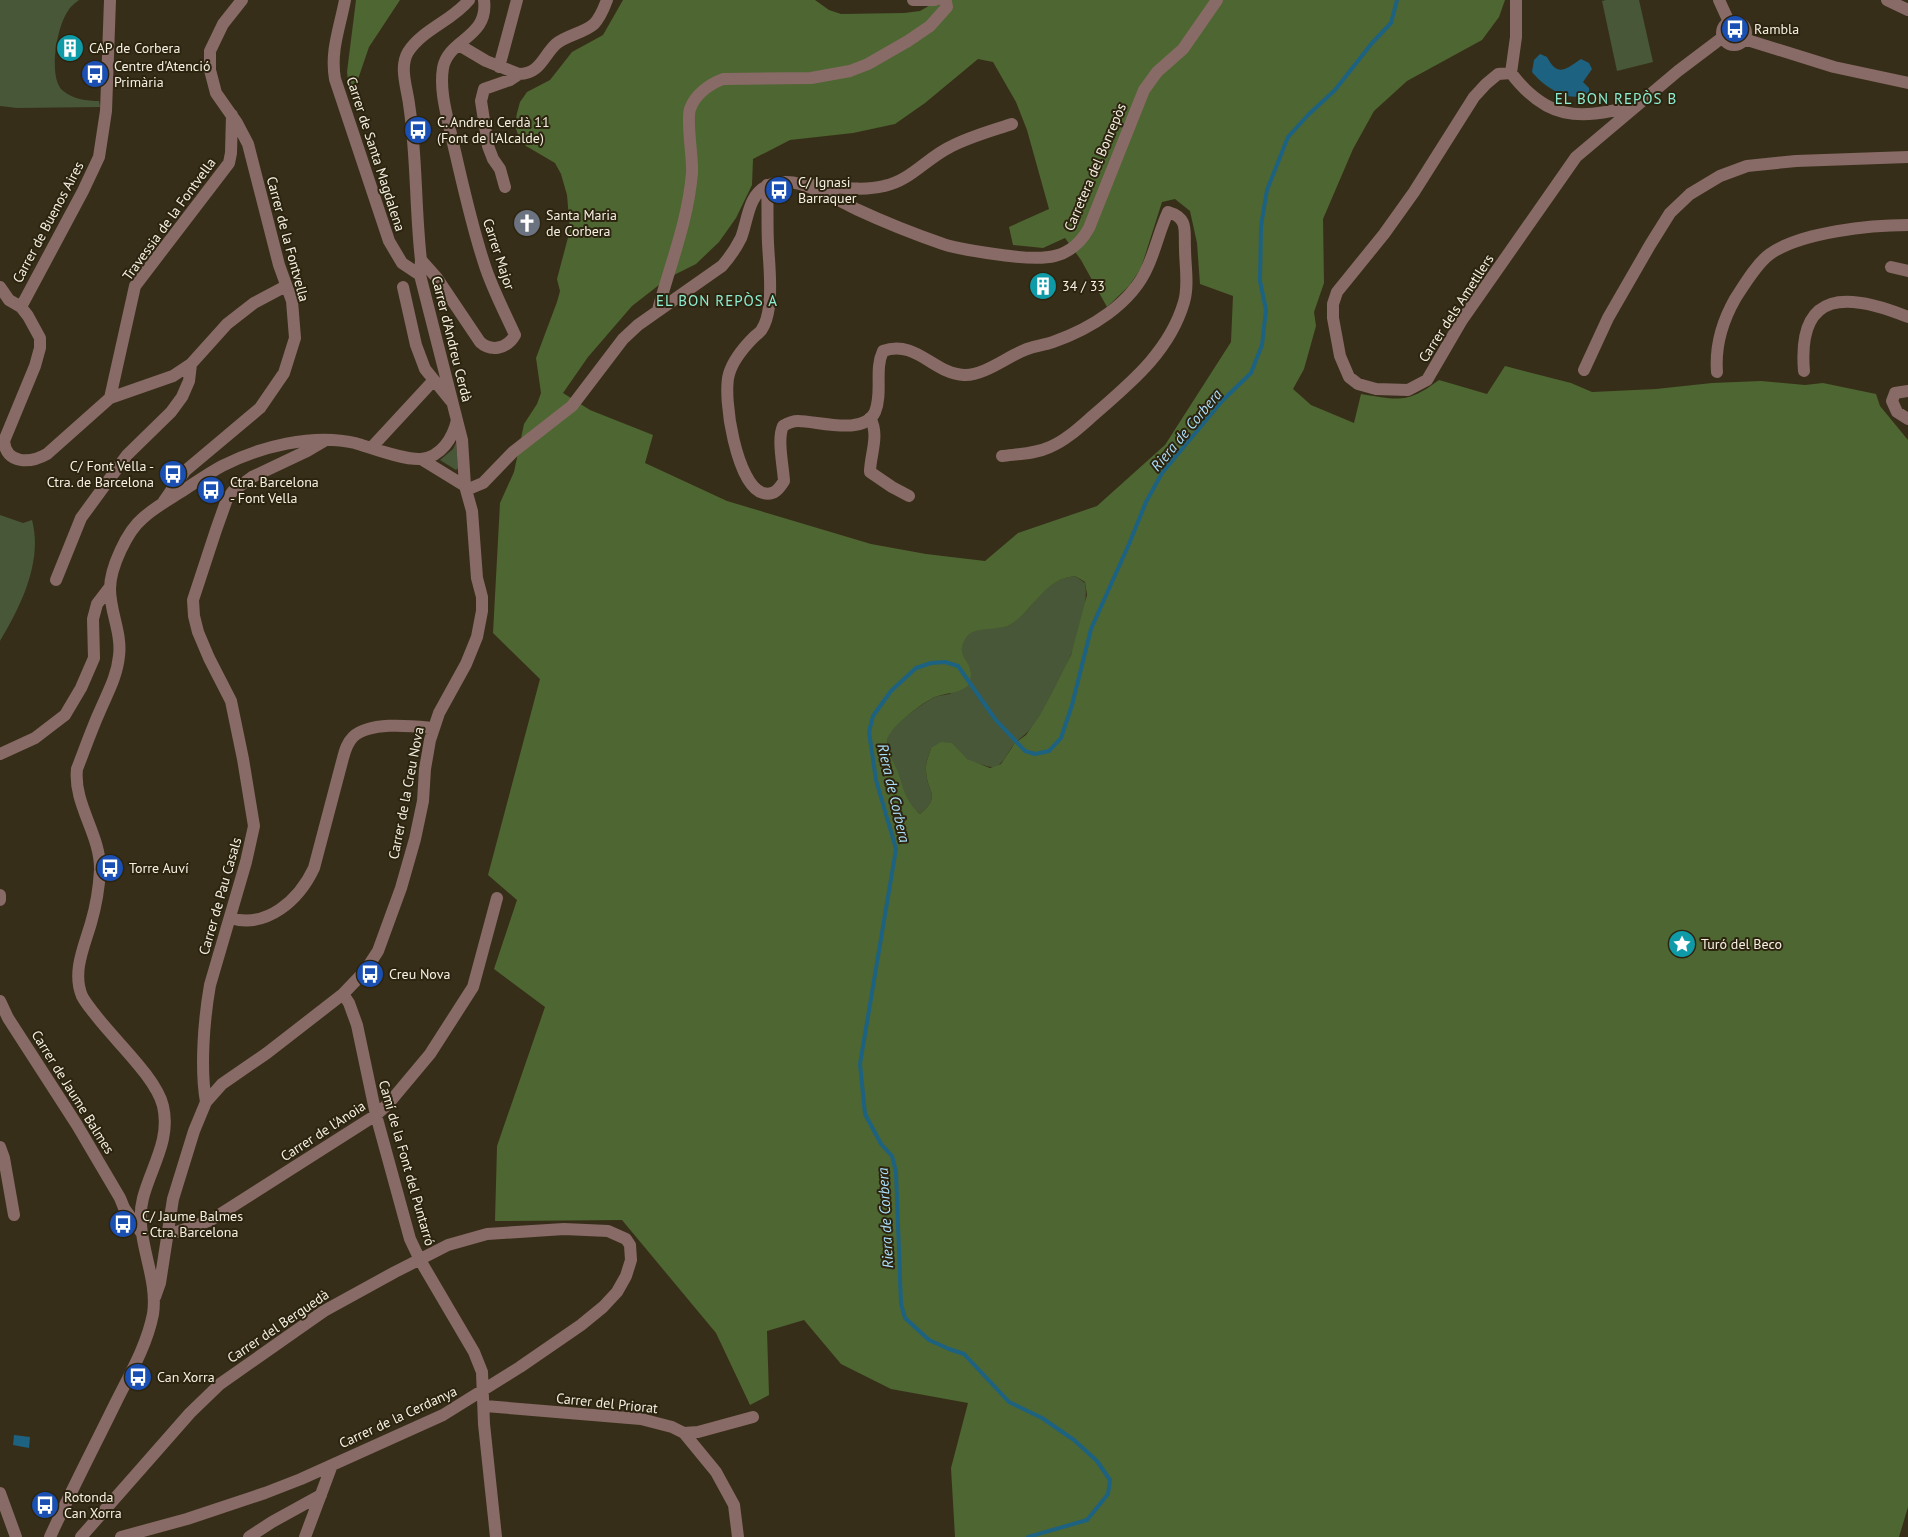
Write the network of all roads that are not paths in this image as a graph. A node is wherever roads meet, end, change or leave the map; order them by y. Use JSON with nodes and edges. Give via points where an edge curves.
{"nodes":[{"id":1,"x":110,"y":0,"type":"edge"},
{"id":2,"x":242,"y":0,"type":"edge"},
{"id":3,"x":345,"y":0,"type":"edge"},
{"id":4,"x":469,"y":0,"type":"edge"},
{"id":5,"x":484,"y":0,"type":"edge"},
{"id":6,"x":517,"y":0,"type":"edge"},
{"id":7,"x":607,"y":0,"type":"edge"},
{"id":8,"x":913,"y":0,"type":"edge"},
{"id":9,"x":935,"y":0,"type":"edge"},
{"id":10,"x":943,"y":0,"type":"edge"},
{"id":11,"x":1217,"y":0,"type":"edge"},
{"id":12,"x":1516,"y":0,"type":"edge"},
{"id":13,"x":1719,"y":0,"type":"edge"},
{"id":14,"x":1887,"y":0,"type":"edge"},
{"id":15,"x":1908,"y":10,"type":"edge"},
{"id":16,"x":1729,"y":22,"type":"junction"},
{"id":17,"x":1723,"y":37,"type":"junction"},
{"id":18,"x":1744,"y":39,"type":"junction"},
{"id":19,"x":459,"y":45,"type":"junction"},
{"id":20,"x":499,"y":67,"type":"junction"},
{"id":21,"x":1511,"y":73,"type":"junction"},
{"id":22,"x":519,"y":74,"type":"junction"},
{"id":23,"x":1908,"y":82,"type":"edge"},
{"id":24,"x":1638,"y":105,"type":"junction"},
{"id":25,"x":232,"y":115,"type":"junction"},
{"id":26,"x":1012,"y":124,"type":"dead end"},
{"id":27,"x":1907,"y":158,"type":"edge"},
{"id":28,"x":800,"y":184,"type":"junction"},
{"id":29,"x":767,"y":185,"type":"junction"},
{"id":30,"x":505,"y":187,"type":"dead end"},
{"id":31,"x":1908,"y":225,"type":"edge"},
{"id":32,"x":421,"y":260,"type":"junction"},
{"id":33,"x":1891,"y":267,"type":"dead end"},
{"id":34,"x":1908,"y":271,"type":"edge"},
{"id":35,"x":420,"y":276,"type":"junction"},
{"id":36,"x":286,"y":286,"type":"junction"},
{"id":37,"x":403,"y":287,"type":"dead end"},
{"id":38,"x":0,"y":288,"type":"edge"},
{"id":39,"x":4,"y":299,"type":"edge"},
{"id":40,"x":21,"y":307,"type":"junction"},
{"id":41,"x":658,"y":310,"type":"junction"},
{"id":42,"x":1908,"y":317,"type":"edge"},
{"id":43,"x":191,"y":364,"type":"junction"},
{"id":44,"x":1584,"y":370,"type":"dead end"},
{"id":45,"x":1804,"y":371,"type":"dead end"},
{"id":46,"x":1717,"y":372,"type":"dead end"},
{"id":47,"x":433,"y":381,"type":"junction"},
{"id":48,"x":1908,"y":391,"type":"edge"},
{"id":49,"x":110,"y":398,"type":"junction"},
{"id":50,"x":453,"y":402,"type":"junction"},
{"id":51,"x":1903,"y":415,"type":"edge"},
{"id":52,"x":870,"y":418,"type":"junction"},
{"id":53,"x":457,"y":420,"type":"junction"},
{"id":54,"x":1908,"y":428,"type":"edge"},
{"id":55,"x":325,"y":440,"type":"junction"},
{"id":56,"x":371,"y":448,"type":"junction"},
{"id":57,"x":1002,"y":456,"type":"dead end"},
{"id":58,"x":422,"y":459,"type":"junction"},
{"id":59,"x":192,"y":466,"type":"junction"},
{"id":60,"x":194,"y":484,"type":"junction"},
{"id":61,"x":464,"y":486,"type":"junction"},
{"id":62,"x":909,"y":496,"type":"dead end"},
{"id":63,"x":163,"y":504,"type":"junction"},
{"id":64,"x":56,"y":580,"type":"dead end"},
{"id":65,"x":110,"y":587,"type":"junction"},
{"id":66,"x":114,"y":618,"type":"junction"},
{"id":67,"x":93,"y":619,"type":"junction"},
{"id":68,"x":434,"y":728,"type":"junction"},
{"id":69,"x":0,"y":754,"type":"edge"},
{"id":70,"x":0,"y":895,"type":"edge"},
{"id":71,"x":497,"y":898,"type":"dead end"},
{"id":72,"x":0,"y":900,"type":"edge"},
{"id":73,"x":230,"y":918,"type":"junction"},
{"id":74,"x":343,"y":994,"type":"junction"},
{"id":75,"x":0,"y":1001,"type":"edge"},
{"id":76,"x":206,"y":1102,"type":"junction"},
{"id":77,"x":376,"y":1115,"type":"junction"},
{"id":78,"x":0,"y":1148,"type":"edge"},
{"id":79,"x":120,"y":1198,"type":"junction"},
{"id":80,"x":143,"y":1198,"type":"junction"},
{"id":81,"x":14,"y":1214,"type":"dead end"},
{"id":82,"x":141,"y":1232,"type":"junction"},
{"id":83,"x":168,"y":1232,"type":"junction"},
{"id":84,"x":630,"y":1245,"type":"joint"},
{"id":85,"x":420,"y":1260,"type":"junction"},
{"id":86,"x":154,"y":1302,"type":"junction"},
{"id":87,"x":484,"y":1391,"type":"junction"},
{"id":88,"x":485,"y":1406,"type":"junction"},
{"id":89,"x":753,"y":1417,"type":"dead end"},
{"id":90,"x":684,"y":1433,"type":"junction"},
{"id":91,"x":332,"y":1465,"type":"junction"},
{"id":92,"x":0,"y":1492,"type":"edge"},
{"id":93,"x":321,"y":1495,"type":"junction"},
{"id":94,"x":16,"y":1537,"type":"edge"},
{"id":95,"x":50,"y":1537,"type":"edge"},
{"id":96,"x":82,"y":1537,"type":"edge"},
{"id":97,"x":121,"y":1537,"type":"edge"},
{"id":98,"x":249,"y":1537,"type":"edge"},
{"id":99,"x":305,"y":1537,"type":"edge"},
{"id":100,"x":496,"y":1537,"type":"edge"},
{"id":101,"x":738,"y":1537,"type":"edge"}],
"edges":[{"from":1,"to":40,"type":"street","name":"Carrer de Buenos Aires","via":[[106,111],[99,157]]},
{"from":2,"to":25,"type":"street","name":"Carrer de la Fontvella","via":[[210,51],[210,70],[216,93]]},
{"from":3,"to":35,"type":"street","name":"Carrer de Santa Magdalena","via":[[335,43],[335,79],[389,241],[402,263]]},
{"from":4,"to":32,"type":"street","name":"Carrer d'Andreu Cerdà","via":[[422,36],[408,52],[404,66],[413,131]]},
{"from":5,"to":19,"type":"street","name":"Carrer Major","via":[[481,20],[474,32]]},
{"from":6,"to":20,"type":"street"},
{"from":7,"to":22,"type":"street","via":[[594,24],[556,45],[537,68]]},
{"from":8,"to":9,"type":"street"},
{"from":10,"to":41,"type":"street","via":[[947,7],[930,26],[868,64],[850,71],[811,78],[723,79],[710,84],[696,99],[690,110],[692,174],[687,206]]},
{"from":11,"to":28,"type":"street","name":"Carretera del Bonrepòs","via":[[1183,50],[1157,72],[1144,90],[1089,228],[1083,240],[1067,252],[1030,258],[959,248],[901,228]]},
{"from":12,"to":21,"type":"street","via":[[1516,37]]},
{"from":13,"to":16,"type":"street"},
{"from":14,"to":15,"type":"street"},
{"from":16,"to":17,"type":"street","via":[[1722,30]]},
{"from":16,"to":18,"type":"street","via":[[1743,25]]},
{"from":17,"to":18,"type":"street","via":[[1731,44],[1738,44]]},
{"from":17,"to":24,"type":"street","name":"Carrer dels Ametllers"},
{"from":18,"to":23,"type":"street","via":[[1834,67]]},
{"from":19,"to":20,"type":"street"},
{"from":19,"to":32,"type":"street","name":"Carrer Major","via":[[448,54],[443,67],[442,85],[448,119],[486,268],[515,335],[512,341],[495,348],[480,342]]},
{"from":20,"to":22,"type":"street"},
{"from":21,"to":24,"type":"street","via":[[1527,93],[1556,110],[1583,116]]},
{"from":21,"to":24,"type":"street","name":"Carrer dels Ametllers","via":[[1498,74],[1474,97],[1409,199],[1338,292],[1333,304],[1333,318],[1340,356],[1349,378],[1358,384],[1376,389],[1408,390],[1427,380],[1462,320],[1576,157]]},
{"from":22,"to":30,"type":"street","via":[[484,89],[481,101],[488,146]]},
{"from":25,"to":36,"type":"street","name":"Carrer de la Fontvella","via":[[248,144]]},
{"from":25,"to":49,"type":"street","name":"Travessia de la Fontvella","via":[[229,163],[135,286]]},
{"from":26,"to":28,"type":"street","via":[[948,147],[916,171],[886,186]]},
{"from":27,"to":44,"type":"street","via":[[1796,161],[1747,166],[1720,176],[1690,194],[1670,213],[1650,245],[1608,318]]},
{"from":28,"to":29,"type":"street","name":"Carretera del Bonrepòs","via":[[778,182]]},
{"from":29,"to":41,"type":"street","via":[[751,202],[732,255],[722,266]]},
{"from":29,"to":52,"type":"street","via":[[769,308],[762,330],[735,360],[726,393],[736,448],[745,473],[760,492],[774,493],[784,481],[780,440],[783,426],[797,421],[852,425]]},
{"from":31,"to":46,"type":"street","via":[[1852,228],[1786,245],[1769,254],[1729,310],[1718,338]]},
{"from":32,"to":35,"type":"street","name":"Carrer d'Andreu Cerdà"},
{"from":33,"to":34,"type":"street"},
{"from":35,"to":50,"type":"street","name":"Carrer d'Andreu Cerdà"},
{"from":36,"to":43,"type":"street","via":[[254,303],[227,324]]},
{"from":36,"to":59,"type":"street","name":"Carrer de la Fontvella","via":[[292,301],[295,338],[284,373],[260,408]]},
{"from":37,"to":47,"type":"street","via":[[416,345]]},
{"from":38,"to":39,"type":"street"},
{"from":39,"to":40,"type":"street"},
{"from":40,"to":49,"type":"street","via":[[40,338],[40,348],[4,441],[6,451],[13,458],[36,460]]},
{"from":41,"to":61,"type":"street","via":[[623,339],[572,406],[513,452],[483,483],[471,488]]},
{"from":42,"to":45,"type":"street","via":[[1859,302],[1830,303],[1820,309],[1806,336]]},
{"from":43,"to":49,"type":"street","via":[[173,376]]},
{"from":43,"to":64,"type":"street","via":[[189,381],[182,397],[171,412],[126,455],[82,518]]},
{"from":47,"to":50,"type":"street"},
{"from":47,"to":56,"type":"street"},
{"from":48,"to":51,"type":"street","via":[[1895,393],[1892,401]]},
{"from":50,"to":53,"type":"street","name":"Carrer d'Andreu Cerdà"},
{"from":51,"to":54,"type":"street"},
{"from":52,"to":57,"type":"street","via":[[878,399],[878,361],[883,351],[892,347],[902,348],[949,372],[964,375],[994,366],[1028,348],[1079,332],[1120,304],[1137,287],[1148,267],[1168,212],[1177,215],[1184,224],[1185,300],[1164,344],[1147,367],[1080,427],[1051,447]]},
{"from":52,"to":62,"type":"street","via":[[874,434],[870,472]]},
{"from":53,"to":58,"type":"street","name":"Carrer d'Andreu Cerdà","via":[[448,443],[432,456]]},
{"from":53,"to":61,"type":"street","name":"Carrer de la Creu Nova","via":[[462,440]]},
{"from":55,"to":56,"type":"street"},
{"from":55,"to":60,"type":"street","via":[[291,443],[246,456],[222,466]]},
{"from":55,"to":73,"type":"street","name":"Carrer de Pau Casals","via":[[252,477],[233,491],[193,600],[198,632],[231,700],[254,826]]},
{"from":56,"to":58,"type":"street"},
{"from":58,"to":61,"type":"street"},
{"from":59,"to":60,"type":"street"},
{"from":59,"to":63,"type":"street","name":"Carrer de la Fontvella"},
{"from":60,"to":63,"type":"street"},
{"from":61,"to":68,"type":"street","name":"Carrer de la Creu Nova","via":[[472,511],[482,611],[477,637],[466,664]]},
{"from":63,"to":65,"type":"street","via":[[142,518],[129,534]]},
{"from":65,"to":66,"type":"street"},
{"from":65,"to":67,"type":"street","via":[[97,604]]},
{"from":66,"to":67,"type":"street"},
{"from":66,"to":80,"type":"street","via":[[120,642],[115,678],[77,770],[76,781],[94,836],[100,870],[78,977],[83,998],[160,1094],[166,1123],[164,1140]]},
{"from":67,"to":69,"type":"street","via":[[94,658],[65,715],[34,738]]},
{"from":68,"to":73,"type":"street","via":[[369,728],[354,737],[343,758],[314,868],[308,879],[293,899],[273,914],[248,922]]},
{"from":68,"to":74,"type":"street","name":"Carrer de la Creu Nova","via":[[426,760],[423,801],[401,888],[372,961]]},
{"from":70,"to":72,"type":"street"},
{"from":71,"to":77,"type":"street","name":"Carrer de l'Anoia","via":[[472,987],[430,1054]]},
{"from":73,"to":76,"type":"street","name":"Carrer de Pau Casals","via":[[207,1004]]},
{"from":74,"to":76,"type":"street","name":"Carrer de la Creu Nova","via":[[222,1084]]},
{"from":74,"to":77,"type":"street","name":"Camí de la Font del Puntarró","via":[[357,1025]]},
{"from":75,"to":79,"type":"street","name":"Carrer de Jaume Balmes"},
{"from":76,"to":83,"type":"street","name":"Carrer de la Creu Nova","via":[[183,1163]]},
{"from":77,"to":83,"type":"street","name":"Carrer de l'Anoia","via":[[211,1220]]},
{"from":77,"to":85,"type":"street","name":"Camí de la Font del Puntarró","via":[[410,1239]]},
{"from":78,"to":81,"type":"street"},
{"from":79,"to":80,"type":"street","via":[[134,1201]]},
{"from":79,"to":82,"type":"street","name":"Carrer de Jaume Balmes"},
{"from":80,"to":82,"type":"street"},
{"from":82,"to":86,"type":"street"},
{"from":83,"to":86,"type":"street","name":"Carrer de la Creu Nova"},
{"from":84,"to":85,"type":"street","name":"Carrer del Berguedà","via":[[626,1239],[608,1231],[533,1230],[487,1234],[448,1245]]},
{"from":84,"to":87,"type":"street","name":"Carrer de la Cerdanya","via":[[632,1260],[626,1276],[603,1307]]},
{"from":85,"to":87,"type":"street","name":"Camí de la Font del Puntarró","via":[[474,1352],[482,1372]]},
{"from":85,"to":96,"type":"street","name":"Carrer del Berguedà","via":[[324,1311],[220,1384],[190,1413]]},
{"from":86,"to":95,"type":"street","name":"Carrer de la Creu Nova","via":[[142,1348]]},
{"from":87,"to":88,"type":"street","name":"Camí de la Font del Puntarró"},
{"from":87,"to":91,"type":"street","name":"Carrer de la Cerdanya","via":[[443,1415]]},
{"from":88,"to":90,"type":"street","name":"Carrer del Priorat","via":[[641,1419],[665,1424]]},
{"from":88,"to":100,"type":"street","name":"Camí de la Font del Puntarró","via":[[484,1424]]},
{"from":89,"to":90,"type":"street"},
{"from":90,"to":101,"type":"street","via":[[716,1472],[734,1505]]},
{"from":91,"to":93,"type":"street"},
{"from":91,"to":97,"type":"street","name":"Carrer de la Cerdanya","via":[[265,1493]]},
{"from":92,"to":94,"type":"street"},
{"from":93,"to":98,"type":"street"},
{"from":93,"to":99,"type":"street"}]}
